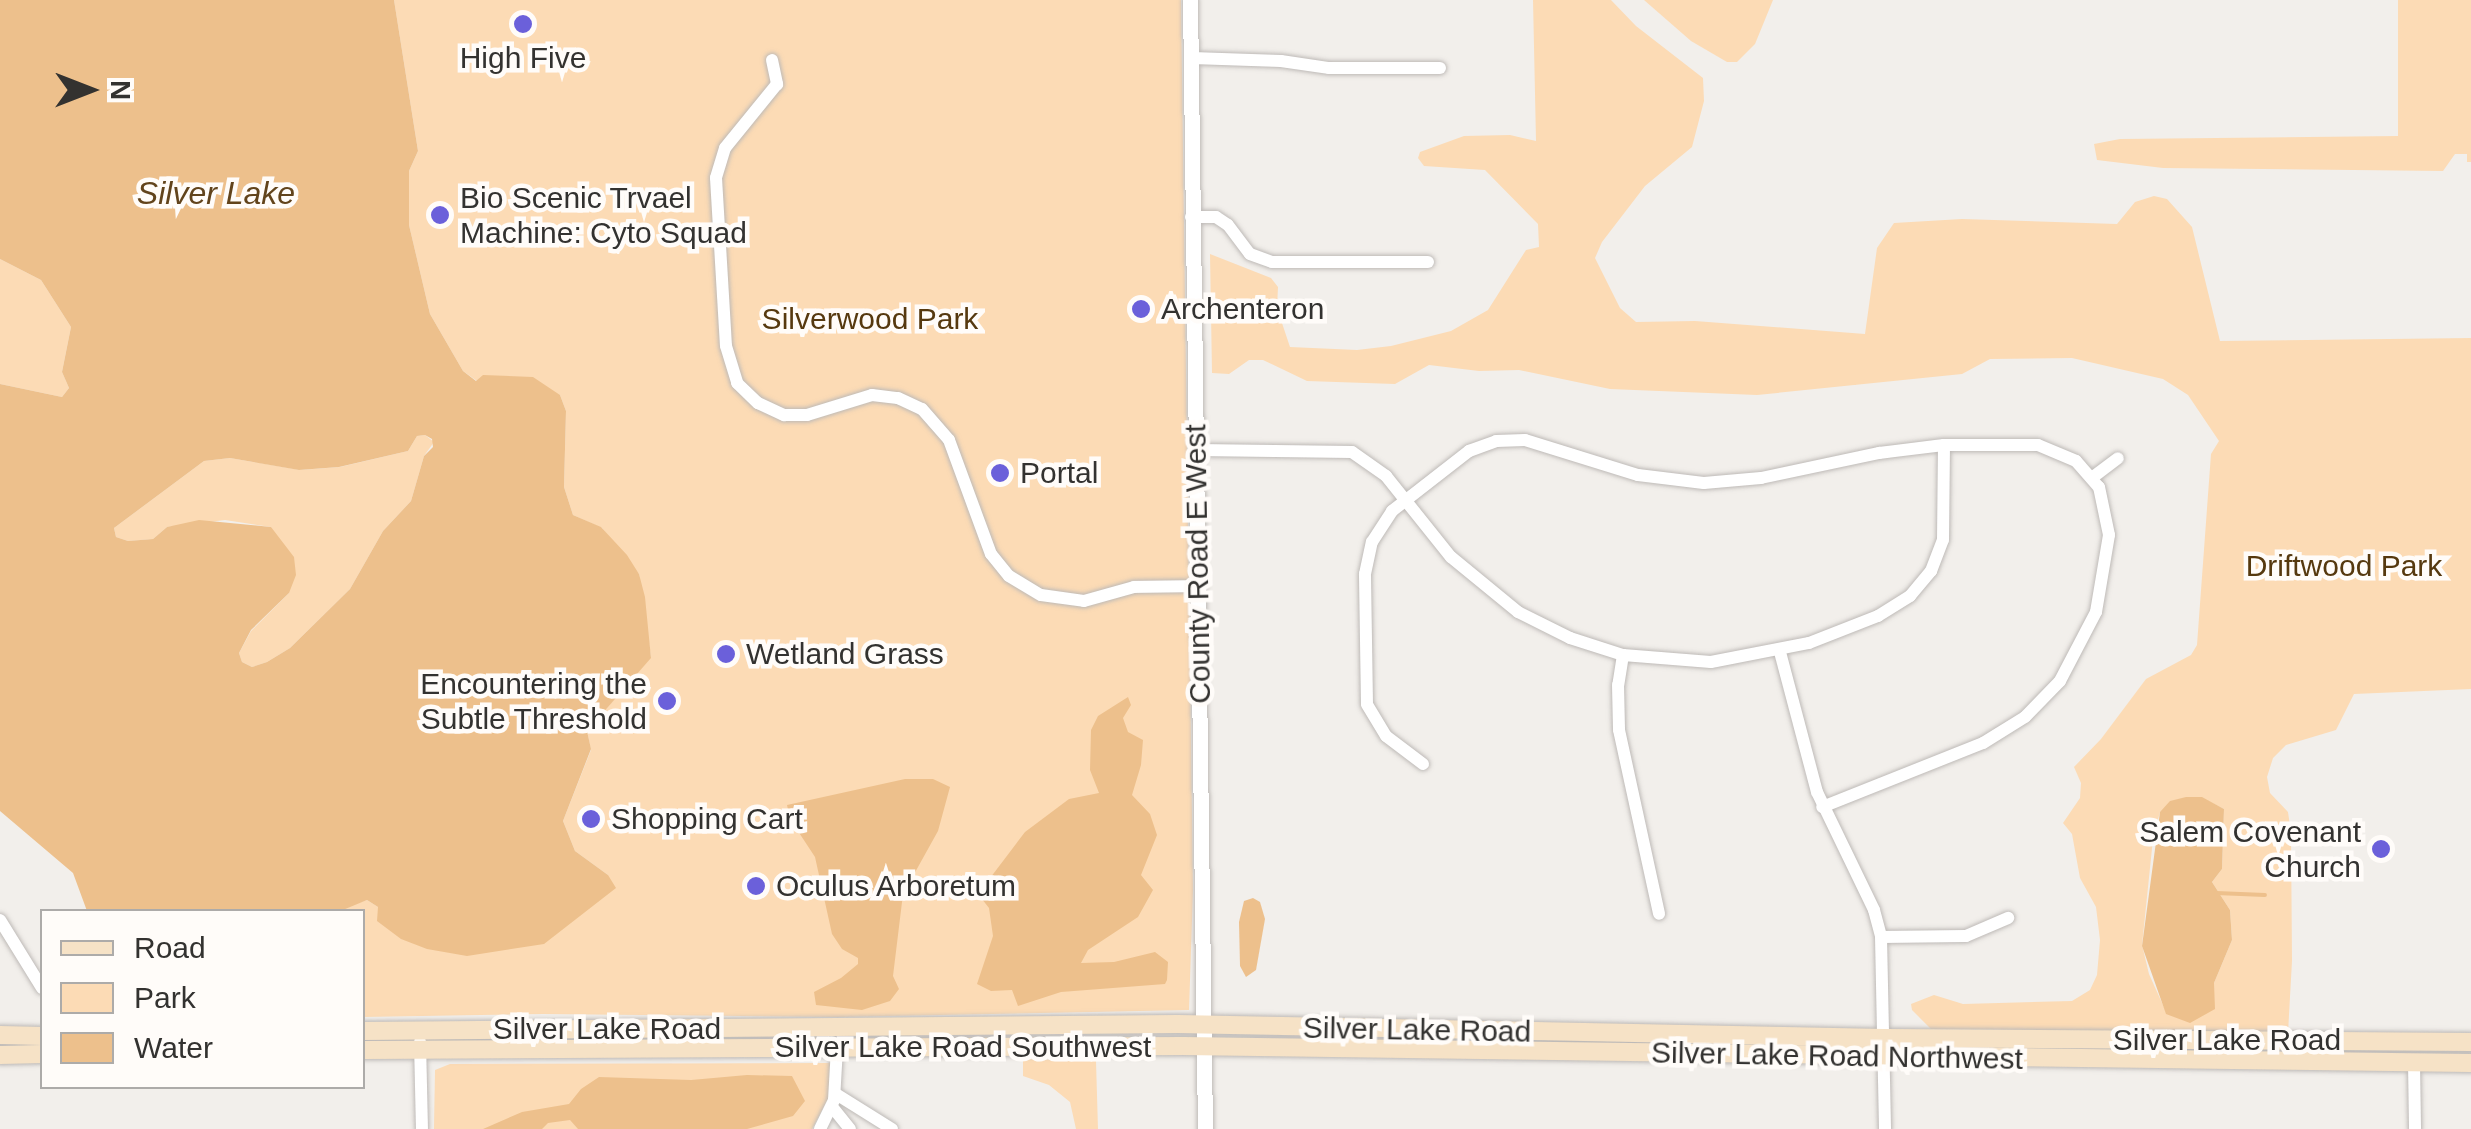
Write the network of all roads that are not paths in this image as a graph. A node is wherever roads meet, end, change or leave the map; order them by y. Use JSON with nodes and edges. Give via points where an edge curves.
{"nodes":[{"id":1,"x":1190,"y":0,"type":"edge"},
{"id":2,"x":1192,"y":58,"type":"junction"},
{"id":3,"x":772,"y":60,"type":"dead end"},
{"id":4,"x":1440,"y":68,"type":"dead end"},
{"id":5,"x":1190,"y":217,"type":"junction"},
{"id":6,"x":1428,"y":262,"type":"dead end"},
{"id":7,"x":1944,"y":445,"type":"junction"},
{"id":8,"x":1196,"y":450,"type":"junction"},
{"id":9,"x":2118,"y":458,"type":"dead end"},
{"id":10,"x":2093,"y":477,"type":"junction"},
{"id":11,"x":1404,"y":500,"type":"junction"},
{"id":12,"x":1199,"y":586,"type":"junction"},
{"id":13,"x":1780,"y":652,"type":"junction"},
{"id":14,"x":1623,"y":654,"type":"junction"},
{"id":15,"x":1423,"y":764,"type":"dead end"},
{"id":16,"x":1822,"y":807,"type":"junction"},
{"id":17,"x":1659,"y":914,"type":"dead end"},
{"id":18,"x":2008,"y":918,"type":"dead end"},
{"id":19,"x":0,"y":920,"type":"edge"},
{"id":20,"x":1882,"y":936,"type":"junction"},
{"id":21,"x":40,"y":985,"type":"edge"},
{"id":22,"x":1203,"y":1026,"type":"junction"},
{"id":23,"x":365,"y":1032,"type":"edge"},
{"id":24,"x":0,"y":1036,"type":"edge"},
{"id":25,"x":40,"y":1036,"type":"edge"},
{"id":26,"x":420,"y":1040,"type":"junction"},
{"id":27,"x":2471,"y":1042,"type":"edge"},
{"id":28,"x":1203,"y":1046,"type":"junction"},
{"id":29,"x":838,"y":1048,"type":"junction"},
{"id":30,"x":1885,"y":1048,"type":"junction"},
{"id":31,"x":365,"y":1049,"type":"edge"},
{"id":32,"x":40,"y":1054,"type":"edge"},
{"id":33,"x":0,"y":1055,"type":"edge"},
{"id":34,"x":2414,"y":1063,"type":"junction"},
{"id":35,"x":2471,"y":1064,"type":"edge"},
{"id":36,"x":834,"y":1101,"type":"junction"},
{"id":37,"x":422,"y":1129,"type":"edge"},
{"id":38,"x":820,"y":1129,"type":"edge"},
{"id":39,"x":850,"y":1129,"type":"edge"},
{"id":40,"x":892,"y":1129,"type":"edge"},
{"id":41,"x":1205,"y":1129,"type":"edge"},
{"id":42,"x":1885,"y":1129,"type":"edge"},
{"id":43,"x":2415,"y":1129,"type":"edge"}],
"edges":[{"from":1,"to":2,"type":"street","name":"County Road E West"},
{"from":2,"to":4,"type":"street"},
{"from":2,"to":5,"type":"street","name":"County Road E West"},
{"from":3,"to":12,"type":"street","via":[[776,84],[725,148],[716,178],[726,346],[737,383],[784,415],[807,415],[872,395],[922,409],[949,440],[991,554],[1009,576],[1040,595],[1084,600],[1134,587]]},
{"from":5,"to":6,"type":"street","via":[[1216,217],[1250,254],[1272,262]]},
{"from":5,"to":8,"type":"street","name":"County Road E West"},
{"from":7,"to":10,"type":"street","via":[[2038,445],[2066,454]]},
{"from":7,"to":11,"type":"street","via":[[1704,483],[1638,475],[1525,440],[1496,441],[1469,450]]},
{"from":7,"to":13,"type":"street","via":[[1946,524],[1921,584],[1878,616]]},
{"from":8,"to":11,"type":"street","via":[[1340,449],[1377,467]]},
{"from":8,"to":12,"type":"street","name":"County Road E West"},
{"from":9,"to":10,"type":"street"},
{"from":10,"to":16,"type":"street","via":[[2106,502],[2108,540],[2087,635],[2044,700],[1983,743]]},
{"from":11,"to":14,"type":"street","via":[[1498,598],[1556,632]]},
{"from":11,"to":15,"type":"street","via":[[1380,527],[1367,558],[1366,692],[1378,726]]},
{"from":12,"to":22,"type":"street","name":"County Road E West"},
{"from":13,"to":14,"type":"street","via":[[1711,662]]},
{"from":13,"to":16,"type":"street"},
{"from":14,"to":17,"type":"street","via":[[1619,730]]},
{"from":16,"to":20,"type":"street"},
{"from":18,"to":20,"type":"street","via":[[1966,936]]},
{"from":19,"to":21,"type":"street"},
{"from":20,"to":30,"type":"street"},
{"from":22,"to":26,"type":"main road","name":"Silver Lake Road"},
{"from":22,"to":28,"type":"street","name":"County Road E West"},
{"from":22,"to":30,"type":"main road","name":"Silver Lake Road"},
{"from":23,"to":26,"type":"main road","name":"Silver Lake Road"},
{"from":24,"to":25,"type":"main road"},
{"from":26,"to":29,"type":"main road","name":"Silver Lake Road Southwest"},
{"from":26,"to":31,"type":"main road","name":"Silver Lake Road Southwest"},
{"from":26,"to":37,"type":"street"},
{"from":27,"to":30,"type":"main road","name":"Silver Lake Road"},
{"from":28,"to":29,"type":"main road","name":"Silver Lake Road Southwest"},
{"from":28,"to":30,"type":"main road","name":"Silver Lake Road Northwest"},
{"from":28,"to":41,"type":"street","name":"County Road E West"},
{"from":29,"to":36,"type":"street"},
{"from":30,"to":34,"type":"main road","name":"Silver Lake Road Northwest"},
{"from":30,"to":42,"type":"street"},
{"from":32,"to":33,"type":"main road"},
{"from":34,"to":35,"type":"main road","name":"Silver Lake Road Northwest"},
{"from":34,"to":43,"type":"street"},
{"from":36,"to":38,"type":"street"},
{"from":36,"to":39,"type":"street"},
{"from":36,"to":40,"type":"street"}]}
